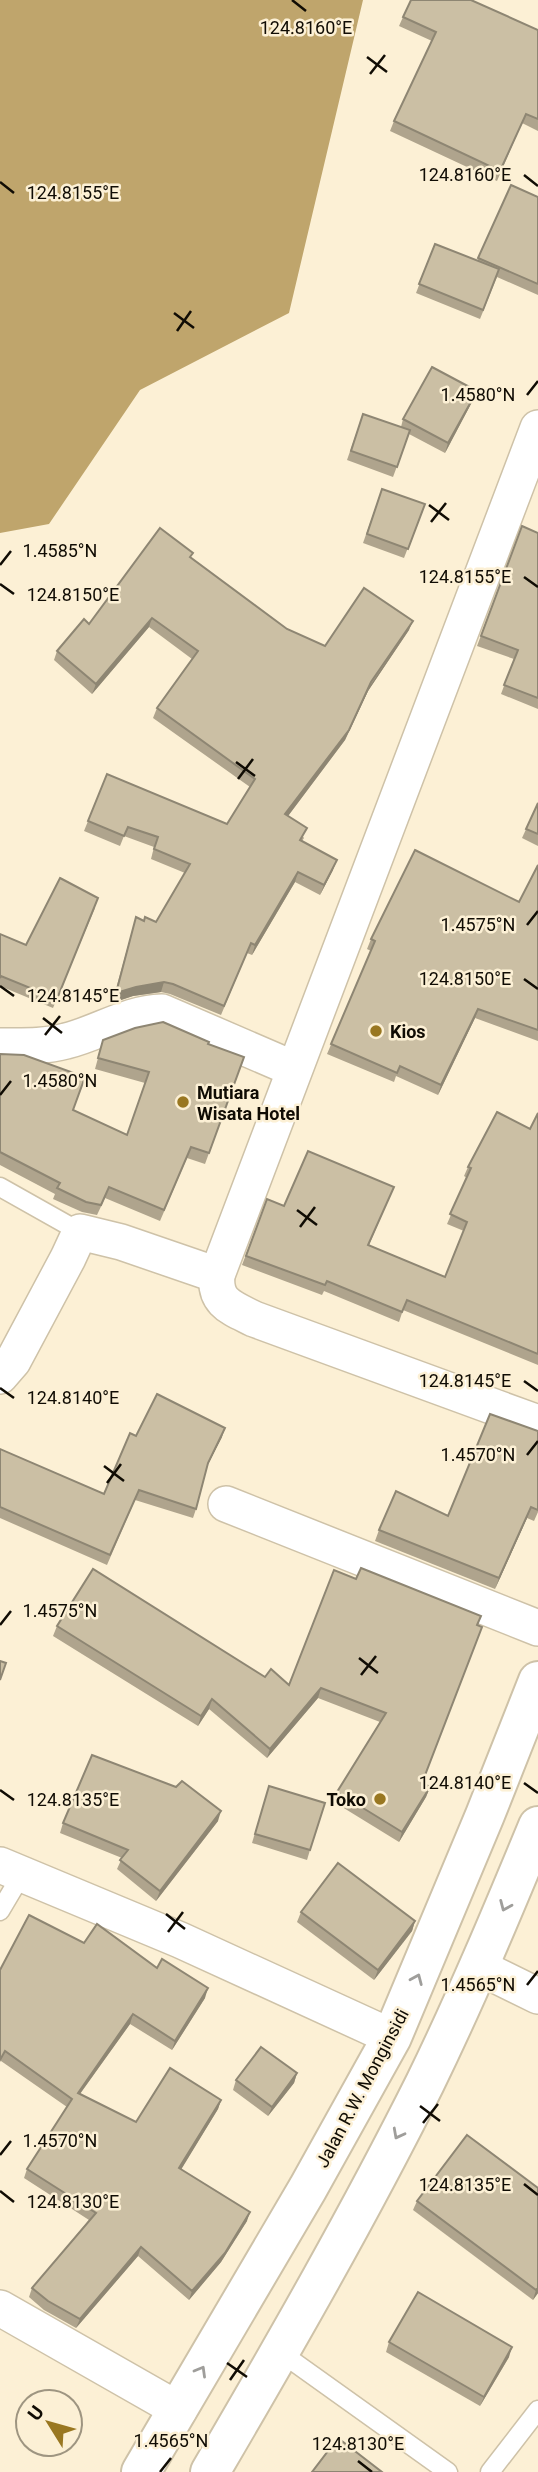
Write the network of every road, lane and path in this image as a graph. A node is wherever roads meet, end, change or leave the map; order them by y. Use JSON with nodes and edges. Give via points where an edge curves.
{"nodes":[{"id":1,"x":538,"y":429,"type":"edge"},
{"id":2,"x":0,"y":1046,"type":"edge"},
{"id":3,"x":294,"y":1069,"type":"junction"},
{"id":4,"x":0,"y":1187,"type":"edge"},
{"id":5,"x":80,"y":1232,"type":"junction"},
{"id":6,"x":217,"y":1275,"type":"junction"},
{"id":7,"x":0,"y":1376,"type":"edge"},
{"id":8,"x":538,"y":1423,"type":"edge"},
{"id":9,"x":226,"y":1504,"type":"dead end"},
{"id":10,"x":538,"y":1628,"type":"edge"},
{"id":11,"x":538,"y":1681,"type":"edge"},
{"id":12,"x":534,"y":1835,"type":"edge"},
{"id":13,"x":11,"y":1870,"type":"edge"},
{"id":14,"x":0,"y":1911,"type":"edge"},
{"id":15,"x":479,"y":1967,"type":"junction"},
{"id":16,"x":538,"y":1996,"type":"edge"},
{"id":17,"x":392,"y":2037,"type":"junction"},
{"id":18,"x":0,"y":2308,"type":"edge"},
{"id":19,"x":280,"y":2352,"type":"junction"},
{"id":20,"x":178,"y":2410,"type":"junction"},
{"id":21,"x":538,"y":2410,"type":"edge"},
{"id":22,"x":141,"y":2472,"type":"edge"},
{"id":23,"x":210,"y":2472,"type":"edge"},
{"id":24,"x":448,"y":2472,"type":"edge"},
{"id":25,"x":490,"y":2472,"type":"edge"}],
"edges":[{"from":1,"to":3,"type":"street"},
{"from":2,"to":3,"type":"street","via":[[38,1047],[69,1041],[146,1012],[162,1012]]},
{"from":3,"to":6,"type":"street"},
{"from":4,"to":5,"type":"lane"},
{"from":5,"to":6,"type":"street"},
{"from":5,"to":7,"type":"street","via":[[13,1362]]},
{"from":6,"to":8,"type":"street","via":[[221,1300],[254,1320]]},
{"from":9,"to":10,"type":"street"},
{"from":17,"to":11,"type":"highway","name":"Jalan R.W. Monginsidi","one_way":true},
{"from":12,"to":15,"type":"highway","one_way":true},
{"from":13,"to":14,"type":"lane"},
{"from":13,"to":17,"type":"street","via":[[180,1940]]},
{"from":15,"to":16,"type":"street"},
{"from":15,"to":19,"type":"highway","one_way":true,"via":[[425,2083]]},
{"from":20,"to":17,"type":"highway","name":"Jalan R.W. Monginsidi","one_way":true},
{"from":18,"to":20,"type":"street"},
{"from":19,"to":23,"type":"highway"},
{"from":19,"to":24,"type":"lane"},
{"from":20,"to":22,"type":"highway","name":"Jalan R.W. Monginsidi"},
{"from":21,"to":25,"type":"lane"}]}
